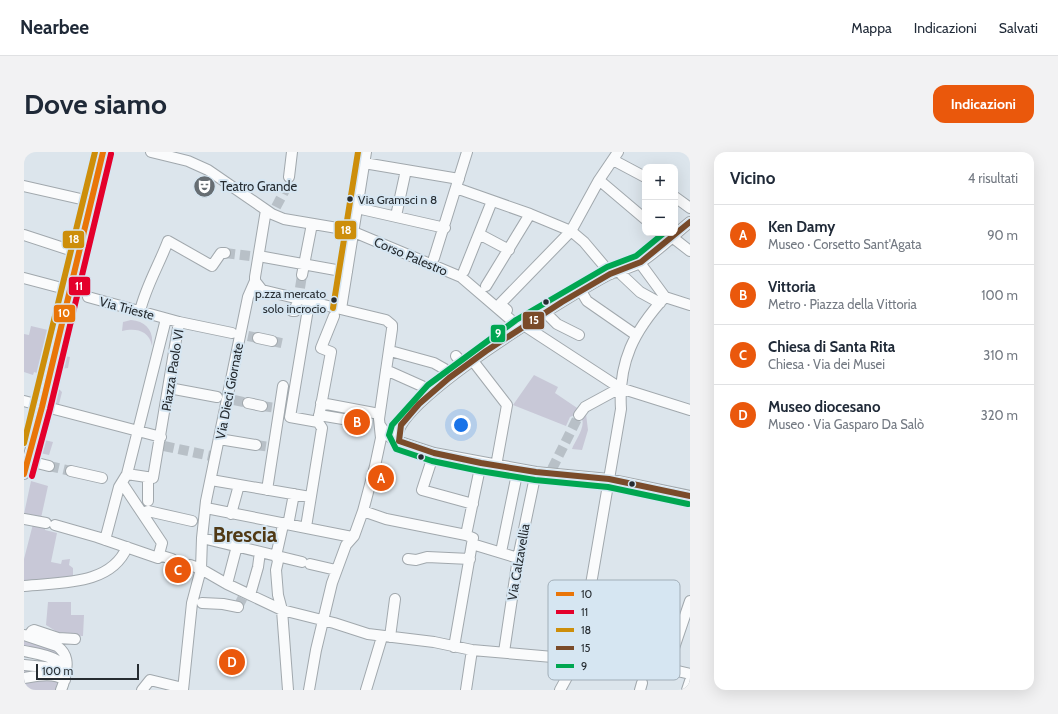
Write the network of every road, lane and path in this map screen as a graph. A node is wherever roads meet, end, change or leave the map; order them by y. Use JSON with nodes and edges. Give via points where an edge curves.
{"nodes":[{"id":1,"x":103,"y":152,"type":"edge"},
{"id":2,"x":151,"y":152,"type":"edge"},
{"id":3,"x":292,"y":152,"type":"edge"},
{"id":4,"x":366,"y":152,"type":"edge"},
{"id":5,"x":467,"y":152,"type":"edge"},
{"id":6,"x":190,"y":156,"type":"edge"},
{"id":7,"x":616,"y":156,"type":"edge"},
{"id":8,"x":364,"y":163,"type":"junction"},
{"id":9,"x":406,"y":170,"type":"junction"},
{"id":10,"x":642,"y":176,"type":"edge"},
{"id":11,"x":289,"y":177,"type":"tunnel mouth"},
{"id":12,"x":599,"y":180,"type":"junction"},
{"id":13,"x":457,"y":184,"type":"junction"},
{"id":14,"x":24,"y":186,"type":"edge"},
{"id":15,"x":678,"y":199,"type":"edge"},
{"id":16,"x":492,"y":201,"type":"junction"},
{"id":17,"x":93,"y":202,"type":"junction"},
{"id":18,"x":357,"y":208,"type":"junction"},
{"id":19,"x":690,"y":208,"type":"edge"},
{"id":20,"x":271,"y":210,"type":"junction"},
{"id":21,"x":530,"y":214,"type":"junction"},
{"id":22,"x":396,"y":216,"type":"junction"},
{"id":23,"x":642,"y":216,"type":"edge"},
{"id":24,"x":690,"y":222,"type":"edge"},
{"id":25,"x":312,"y":224,"type":"junction"},
{"id":26,"x":445,"y":228,"type":"junction"},
{"id":27,"x":353,"y":231,"type":"junction"},
{"id":28,"x":571,"y":231,"type":"junction"},
{"id":29,"x":479,"y":234,"type":"junction"},
{"id":30,"x":24,"y":235,"type":"edge"},
{"id":31,"x":666,"y":236,"type":"edge"},
{"id":32,"x":670,"y":239,"type":"junction"},
{"id":33,"x":508,"y":250,"type":"junction"},
{"id":34,"x":690,"y":251,"type":"edge"},
{"id":35,"x":79,"y":253,"type":"junction"},
{"id":36,"x":225,"y":254,"type":"dead end"},
{"id":37,"x":264,"y":257,"type":"dead end"},
{"id":38,"x":434,"y":258,"type":"dead end"},
{"id":39,"x":304,"y":264,"type":"junction"},
{"id":40,"x":643,"y":267,"type":"dead end"},
{"id":41,"x":464,"y":271,"type":"dead end"},
{"id":42,"x":347,"y":272,"type":"junction"},
{"id":43,"x":611,"y":274,"type":"junction"},
{"id":44,"x":302,"y":275,"type":"tunnel mouth"},
{"id":45,"x":622,"y":275,"type":"dead end"},
{"id":46,"x":24,"y":278,"type":"edge"},
{"id":47,"x":255,"y":281,"type":"junction"},
{"id":48,"x":486,"y":286,"type":"dead end"},
{"id":49,"x":72,"y":290,"type":"junction"},
{"id":50,"x":581,"y":291,"type":"junction"},
{"id":51,"x":88,"y":297,"type":"tunnel mouth"},
{"id":52,"x":663,"y":300,"type":"junction"},
{"id":53,"x":690,"y":305,"type":"edge"},
{"id":54,"x":308,"y":309,"type":"dead end"},
{"id":55,"x":140,"y":311,"type":"junction"},
{"id":56,"x":338,"y":312,"type":"junction"},
{"id":57,"x":545,"y":312,"type":"junction"},
{"id":58,"x":166,"y":318,"type":"junction"},
{"id":59,"x":179,"y":322,"type":"junction"},
{"id":60,"x":523,"y":326,"type":"junction"},
{"id":61,"x":232,"y":333,"type":"dead end"},
{"id":62,"x":579,"y":335,"type":"dead end"},
{"id":63,"x":636,"y":335,"type":"junction"},
{"id":64,"x":250,"y":336,"type":"tunnel mouth"},
{"id":65,"x":272,"y":341,"type":"tunnel mouth"},
{"id":66,"x":394,"y":352,"type":"dead end"},
{"id":67,"x":456,"y":356,"type":"dead end"},
{"id":68,"x":469,"y":364,"type":"junction"},
{"id":69,"x":386,"y":370,"type":"junction"},
{"id":70,"x":450,"y":372,"type":"dead end"},
{"id":71,"x":283,"y":386,"type":"dead end"},
{"id":72,"x":169,"y":388,"type":"junction"},
{"id":73,"x":620,"y":388,"type":"junction"},
{"id":74,"x":433,"y":391,"type":"junction"},
{"id":75,"x":226,"y":399,"type":"junction"},
{"id":76,"x":24,"y":402,"type":"edge"},
{"id":77,"x":248,"y":403,"type":"tunnel mouth"},
{"id":78,"x":321,"y":404,"type":"junction"},
{"id":79,"x":262,"y":406,"type":"tunnel mouth"},
{"id":80,"x":42,"y":407,"type":"junction"},
{"id":81,"x":690,"y":410,"type":"edge"},
{"id":82,"x":582,"y":411,"type":"tunnel mouth"},
{"id":83,"x":374,"y":412,"type":"dead end"},
{"id":84,"x":318,"y":418,"type":"junction"},
{"id":85,"x":343,"y":419,"type":"dead end"},
{"id":86,"x":134,"y":426,"type":"junction"},
{"id":87,"x":380,"y":426,"type":"junction"},
{"id":88,"x":398,"y":428,"type":"junction"},
{"id":89,"x":28,"y":440,"type":"edge"},
{"id":90,"x":219,"y":440,"type":"junction"},
{"id":91,"x":399,"y":441,"type":"junction"},
{"id":92,"x":161,"y":443,"type":"junction"},
{"id":93,"x":256,"y":445,"type":"tunnel mouth"},
{"id":94,"x":434,"y":453,"type":"junction"},
{"id":95,"x":37,"y":463,"type":"dead end"},
{"id":96,"x":482,"y":463,"type":"junction"},
{"id":97,"x":49,"y":466,"type":"tunnel mouth"},
{"id":98,"x":496,"y":466,"type":"junction"},
{"id":99,"x":518,"y":469,"type":"junction"},
{"id":100,"x":71,"y":471,"type":"tunnel mouth"},
{"id":101,"x":536,"y":472,"type":"junction"},
{"id":102,"x":24,"y":473,"type":"edge"},
{"id":103,"x":102,"y":478,"type":"dead end"},
{"id":104,"x":148,"y":478,"type":"junction"},
{"id":105,"x":609,"y":479,"type":"junction"},
{"id":106,"x":211,"y":480,"type":"junction"},
{"id":107,"x":121,"y":481,"type":"junction"},
{"id":108,"x":239,"y":485,"type":"junction"},
{"id":109,"x":267,"y":490,"type":"junction"},
{"id":110,"x":294,"y":494,"type":"junction"},
{"id":111,"x":690,"y":496,"type":"edge"},
{"id":112,"x":310,"y":497,"type":"junction"},
{"id":113,"x":473,"y":504,"type":"junction"},
{"id":114,"x":206,"y":505,"type":"junction"},
{"id":115,"x":146,"y":509,"type":"junction"},
{"id":116,"x":364,"y":511,"type":"junction"},
{"id":117,"x":231,"y":514,"type":"junction"},
{"id":118,"x":24,"y":520,"type":"edge"},
{"id":119,"x":198,"y":522,"type":"junction"},
{"id":120,"x":286,"y":522,"type":"junction"},
{"id":121,"x":306,"y":527,"type":"junction"},
{"id":122,"x":466,"y":535,"type":"junction"},
{"id":123,"x":352,"y":537,"type":"junction"},
{"id":124,"x":101,"y":538,"type":"junction"},
{"id":125,"x":202,"y":541,"type":"junction"},
{"id":126,"x":472,"y":544,"type":"junction"},
{"id":127,"x":237,"y":546,"type":"junction"},
{"id":128,"x":127,"y":547,"type":"junction"},
{"id":129,"x":260,"y":552,"type":"junction"},
{"id":130,"x":501,"y":552,"type":"junction"},
{"id":131,"x":159,"y":557,"type":"junction"},
{"id":132,"x":277,"y":558,"type":"junction"},
{"id":133,"x":518,"y":558,"type":"junction"},
{"id":134,"x":172,"y":559,"type":"tunnel mouth"},
{"id":135,"x":408,"y":559,"type":"dead end"},
{"id":136,"x":470,"y":559,"type":"junction"},
{"id":137,"x":190,"y":565,"type":"tunnel mouth"},
{"id":138,"x":336,"y":570,"type":"junction"},
{"id":139,"x":201,"y":572,"type":"junction"},
{"id":140,"x":591,"y":580,"type":"edge"},
{"id":141,"x":227,"y":584,"type":"junction"},
{"id":142,"x":24,"y":586,"type":"edge"},
{"id":143,"x":247,"y":595,"type":"junction"},
{"id":144,"x":395,"y":599,"type":"dead end"},
{"id":145,"x":690,"y":601,"type":"edge"},
{"id":146,"x":197,"y":603,"type":"junction"},
{"id":147,"x":238,"y":607,"type":"dead end"},
{"id":148,"x":282,"y":610,"type":"junction"},
{"id":149,"x":323,"y":620,"type":"junction"},
{"id":150,"x":680,"y":630,"type":"edge"},
{"id":151,"x":26,"y":635,"type":"edge"},
{"id":152,"x":386,"y":637,"type":"junction"},
{"id":153,"x":75,"y":639,"type":"dead end"},
{"id":154,"x":455,"y":645,"type":"junction"},
{"id":155,"x":504,"y":649,"type":"junction"},
{"id":156,"x":472,"y":650,"type":"junction"},
{"id":157,"x":24,"y":651,"type":"edge"},
{"id":158,"x":548,"y":653,"type":"edge"},
{"id":159,"x":24,"y":665,"type":"edge"},
{"id":160,"x":680,"y":670,"type":"edge"},
{"id":161,"x":690,"y":674,"type":"edge"},
{"id":162,"x":65,"y":677,"type":"junction"},
{"id":163,"x":24,"y":678,"type":"edge"},
{"id":164,"x":690,"y":681,"type":"edge"},
{"id":165,"x":183,"y":689,"type":"edge"},
{"id":166,"x":61,"y":690,"type":"edge"},
{"id":167,"x":142,"y":690,"type":"edge"},
{"id":168,"x":288,"y":690,"type":"edge"},
{"id":169,"x":309,"y":690,"type":"edge"},
{"id":170,"x":366,"y":690,"type":"edge"},
{"id":171,"x":466,"y":690,"type":"edge"},
{"id":172,"x":687,"y":690,"type":"edge"}],
"edges":[{"from":1,"to":17,"type":"street"},
{"from":2,"to":6,"type":"street","name":"Corso Palestro"},
{"from":3,"to":11,"type":"street"},
{"from":4,"to":8,"type":"street"},
{"from":5,"to":13,"type":"street"},
{"from":6,"to":20,"type":"street","name":"Corso Palestro"},
{"from":7,"to":10,"type":"street"},
{"from":7,"to":12,"type":"street"},
{"from":8,"to":9,"type":"street"},
{"from":8,"to":18,"type":"street"},
{"from":9,"to":13,"type":"street"},
{"from":9,"to":22,"type":"street"},
{"from":12,"to":23,"type":"street"},
{"from":12,"to":28,"type":"street"},
{"from":13,"to":16,"type":"street"},
{"from":13,"to":26,"type":"street"},
{"from":14,"to":17,"type":"street"},
{"from":15,"to":19,"type":"street"},
{"from":16,"to":21,"type":"street"},
{"from":16,"to":29,"type":"street"},
{"from":17,"to":35,"type":"street"},
{"from":18,"to":22,"type":"street"},
{"from":18,"to":27,"type":"street"},
{"from":20,"to":25,"type":"street","name":"Corso Palestro","via":[[284,219]]},
{"from":20,"to":47,"type":"street","name":"Via Dieci Giornate"},
{"from":21,"to":28,"type":"street"},
{"from":21,"to":33,"type":"street"},
{"from":22,"to":26,"type":"street"},
{"from":24,"to":32,"type":"street"},
{"from":25,"to":27,"type":"street","name":"Corso Palestro"},
{"from":25,"to":39,"type":"street"},
{"from":26,"to":38,"type":"street"},
{"from":27,"to":42,"type":"street"},
{"from":27,"to":60,"type":"street","name":"Corso Palestro","via":[[462,277]]},
{"from":28,"to":43,"type":"street","via":[[584,242]]},
{"from":28,"to":60,"type":"street","name":"Corso Palestro","via":[[500,304]]},
{"from":29,"to":33,"type":"street"},
{"from":29,"to":41,"type":"street"},
{"from":30,"to":35,"type":"street"},
{"from":31,"to":32,"type":"street"},
{"from":32,"to":34,"type":"street"},
{"from":32,"to":43,"type":"street","via":[[640,263]]},
{"from":33,"to":48,"type":"street"},
{"from":35,"to":49,"type":"street"},
{"from":36,"to":55,"type":"street","via":[[221,253],[212,266],[168,241],[147,286]]},
{"from":37,"to":39,"type":"street"},
{"from":39,"to":42,"type":"street"},
{"from":39,"to":44,"type":"street"},
{"from":40,"to":52,"type":"street"},
{"from":42,"to":56,"type":"street"},
{"from":43,"to":50,"type":"street"},
{"from":45,"to":52,"type":"street","via":[[640,292]]},
{"from":46,"to":49,"type":"street"},
{"from":47,"to":56,"type":"street","via":[[262,290]]},
{"from":47,"to":75,"type":"street","name":"Via Dieci Giornate","via":[[248,297]]},
{"from":49,"to":80,"type":"street"},
{"from":50,"to":57,"type":"street"},
{"from":50,"to":63,"type":"street","via":[[587,301]]},
{"from":51,"to":55,"type":"street","name":"Via Trieste"},
{"from":52,"to":53,"type":"street"},
{"from":52,"to":63,"type":"street","via":[[645,319]]},
{"from":54,"to":84,"type":"street","via":[[290,417]]},
{"from":55,"to":58,"type":"street","name":"Via Trieste"},
{"from":56,"to":69,"type":"street","via":[[389,322],[392,329]]},
{"from":56,"to":78,"type":"street","via":[[321,348],[332,352]]},
{"from":57,"to":60,"type":"street"},
{"from":57,"to":62,"type":"street","via":[[557,324]]},
{"from":58,"to":59,"type":"street","name":"Piazza Paolo VI"},
{"from":58,"to":86,"type":"street","name":"Piazza Paolo VI","via":[[147,375]]},
{"from":59,"to":61,"type":"street"},
{"from":59,"to":72,"type":"street","name":"Piazza Paolo VI"},
{"from":60,"to":68,"type":"street"},
{"from":60,"to":73,"type":"street","name":"Corso Palestro"},
{"from":63,"to":73,"type":"street","via":[[622,371]]},
{"from":64,"to":65,"type":"street"},
{"from":66,"to":70,"type":"street","via":[[434,363]]},
{"from":67,"to":68,"type":"street"},
{"from":68,"to":74,"type":"street"},
{"from":68,"to":98,"type":"street","via":[[507,405]]},
{"from":69,"to":74,"type":"street"},
{"from":69,"to":87,"type":"street"},
{"from":71,"to":109,"type":"street"},
{"from":72,"to":75,"type":"street"},
{"from":72,"to":92,"type":"street","name":"Piazza Paolo VI"},
{"from":73,"to":81,"type":"street","name":"Corso Palestro"},
{"from":73,"to":82,"type":"street"},
{"from":73,"to":105,"type":"street","via":[[621,410]]},
{"from":74,"to":88,"type":"street"},
{"from":75,"to":90,"type":"street","name":"Via Dieci Giornate"},
{"from":76,"to":80,"type":"street"},
{"from":77,"to":79,"type":"street"},
{"from":78,"to":83,"type":"street"},
{"from":78,"to":84,"type":"street"},
{"from":80,"to":86,"type":"street"},
{"from":80,"to":89,"type":"street"},
{"from":84,"to":85,"type":"street"},
{"from":84,"to":112,"type":"street","via":[[322,428]]},
{"from":86,"to":92,"type":"street"},
{"from":86,"to":107,"type":"street","name":"Piazza Paolo VI"},
{"from":87,"to":88,"type":"street","via":[[391,430]]},
{"from":87,"to":91,"type":"street","via":[[390,437]]},
{"from":87,"to":116,"type":"street","via":[[382,443]]},
{"from":88,"to":91,"type":"street"},
{"from":89,"to":102,"type":"street"},
{"from":90,"to":93,"type":"street"},
{"from":90,"to":106,"type":"street","name":"Via Dieci Giornate"},
{"from":91,"to":94,"type":"street"},
{"from":92,"to":104,"type":"street","name":"Piazza Paolo VI","via":[[153,478]]},
{"from":94,"to":96,"type":"street"},
{"from":94,"to":113,"type":"street","via":[[422,490]]},
{"from":95,"to":97,"type":"street"},
{"from":96,"to":98,"type":"street"},
{"from":96,"to":113,"type":"street"},
{"from":98,"to":99,"type":"street"},
{"from":99,"to":101,"type":"street"},
{"from":99,"to":130,"type":"street"},
{"from":100,"to":103,"type":"street"},
{"from":101,"to":105,"type":"street","via":[[550,471]]},
{"from":101,"to":133,"type":"street","name":"Via Calzavellia"},
{"from":104,"to":107,"type":"street"},
{"from":104,"to":115,"type":"street","name":"Piazza Paolo VI"},
{"from":105,"to":111,"type":"street"},
{"from":105,"to":140,"type":"street"},
{"from":106,"to":108,"type":"street"},
{"from":106,"to":114,"type":"street","name":"Via Dieci Giornate"},
{"from":107,"to":115,"type":"street"},
{"from":107,"to":124,"type":"street","name":"Piazza Paolo VI"},
{"from":108,"to":109,"type":"street"},
{"from":108,"to":117,"type":"street"},
{"from":109,"to":110,"type":"street"},
{"from":110,"to":112,"type":"street"},
{"from":110,"to":120,"type":"street"},
{"from":112,"to":121,"type":"street"},
{"from":113,"to":122,"type":"street"},
{"from":114,"to":117,"type":"street"},
{"from":114,"to":119,"type":"street","name":"Via Dieci Giornate"},
{"from":115,"to":119,"type":"street"},
{"from":115,"to":131,"type":"street","via":[[162,543]]},
{"from":116,"to":122,"type":"street","via":[[386,519]]},
{"from":116,"to":123,"type":"street"},
{"from":117,"to":120,"type":"street"},
{"from":118,"to":124,"type":"street","via":[[50,524]]},
{"from":119,"to":125,"type":"street","name":"Via Dieci Giornate"},
{"from":120,"to":121,"type":"street"},
{"from":120,"to":132,"type":"street"},
{"from":121,"to":123,"type":"street"},
{"from":122,"to":126,"type":"street","via":[[473,538]]},
{"from":123,"to":138,"type":"street"},
{"from":124,"to":128,"type":"street"},
{"from":125,"to":127,"type":"street"},
{"from":125,"to":139,"type":"street","name":"Via Dieci Giornate"},
{"from":126,"to":130,"type":"street"},
{"from":126,"to":136,"type":"street"},
{"from":127,"to":129,"type":"street"},
{"from":127,"to":141,"type":"street"},
{"from":128,"to":131,"type":"street"},
{"from":128,"to":142,"type":"street","via":[[114,566],[102,574]]},
{"from":129,"to":132,"type":"street"},
{"from":129,"to":143,"type":"street","via":[[258,567]]},
{"from":130,"to":133,"type":"street"},
{"from":131,"to":134,"type":"street"},
{"from":132,"to":138,"type":"street"},
{"from":132,"to":148,"type":"street","via":[[278,595]]},
{"from":133,"to":155,"type":"street","name":"Via Calzavellia"},
{"from":135,"to":136,"type":"street"},
{"from":136,"to":154,"type":"street"},
{"from":137,"to":139,"type":"street"},
{"from":138,"to":149,"type":"street"},
{"from":139,"to":141,"type":"street"},
{"from":139,"to":146,"type":"street","name":"Via Dieci Giornate","via":[[197,586]]},
{"from":141,"to":143,"type":"street"},
{"from":143,"to":148,"type":"street"},
{"from":144,"to":152,"type":"street"},
{"from":145,"to":150,"type":"street"},
{"from":146,"to":147,"type":"street"},
{"from":146,"to":165,"type":"street","name":"Via Dieci Giornate"},
{"from":148,"to":149,"type":"street"},
{"from":148,"to":168,"type":"street"},
{"from":149,"to":152,"type":"street"},
{"from":149,"to":169,"type":"street"},
{"from":151,"to":153,"type":"street","via":[[33,630],[58,638]]},
{"from":151,"to":162,"type":"street","via":[[62,649],[66,658]]},
{"from":152,"to":154,"type":"street"},
{"from":152,"to":170,"type":"street"},
{"from":154,"to":156,"type":"street"},
{"from":155,"to":156,"type":"street"},
{"from":155,"to":158,"type":"street"},
{"from":156,"to":171,"type":"street"},
{"from":157,"to":162,"type":"street","via":[[56,659],[62,666]]},
{"from":159,"to":162,"type":"street","via":[[55,668]]},
{"from":160,"to":161,"type":"street"},
{"from":162,"to":163,"type":"street","via":[[39,675]]},
{"from":162,"to":166,"type":"street"},
{"from":164,"to":172,"type":"street"},
{"from":165,"to":167,"type":"street","via":[[150,680]]}]}
